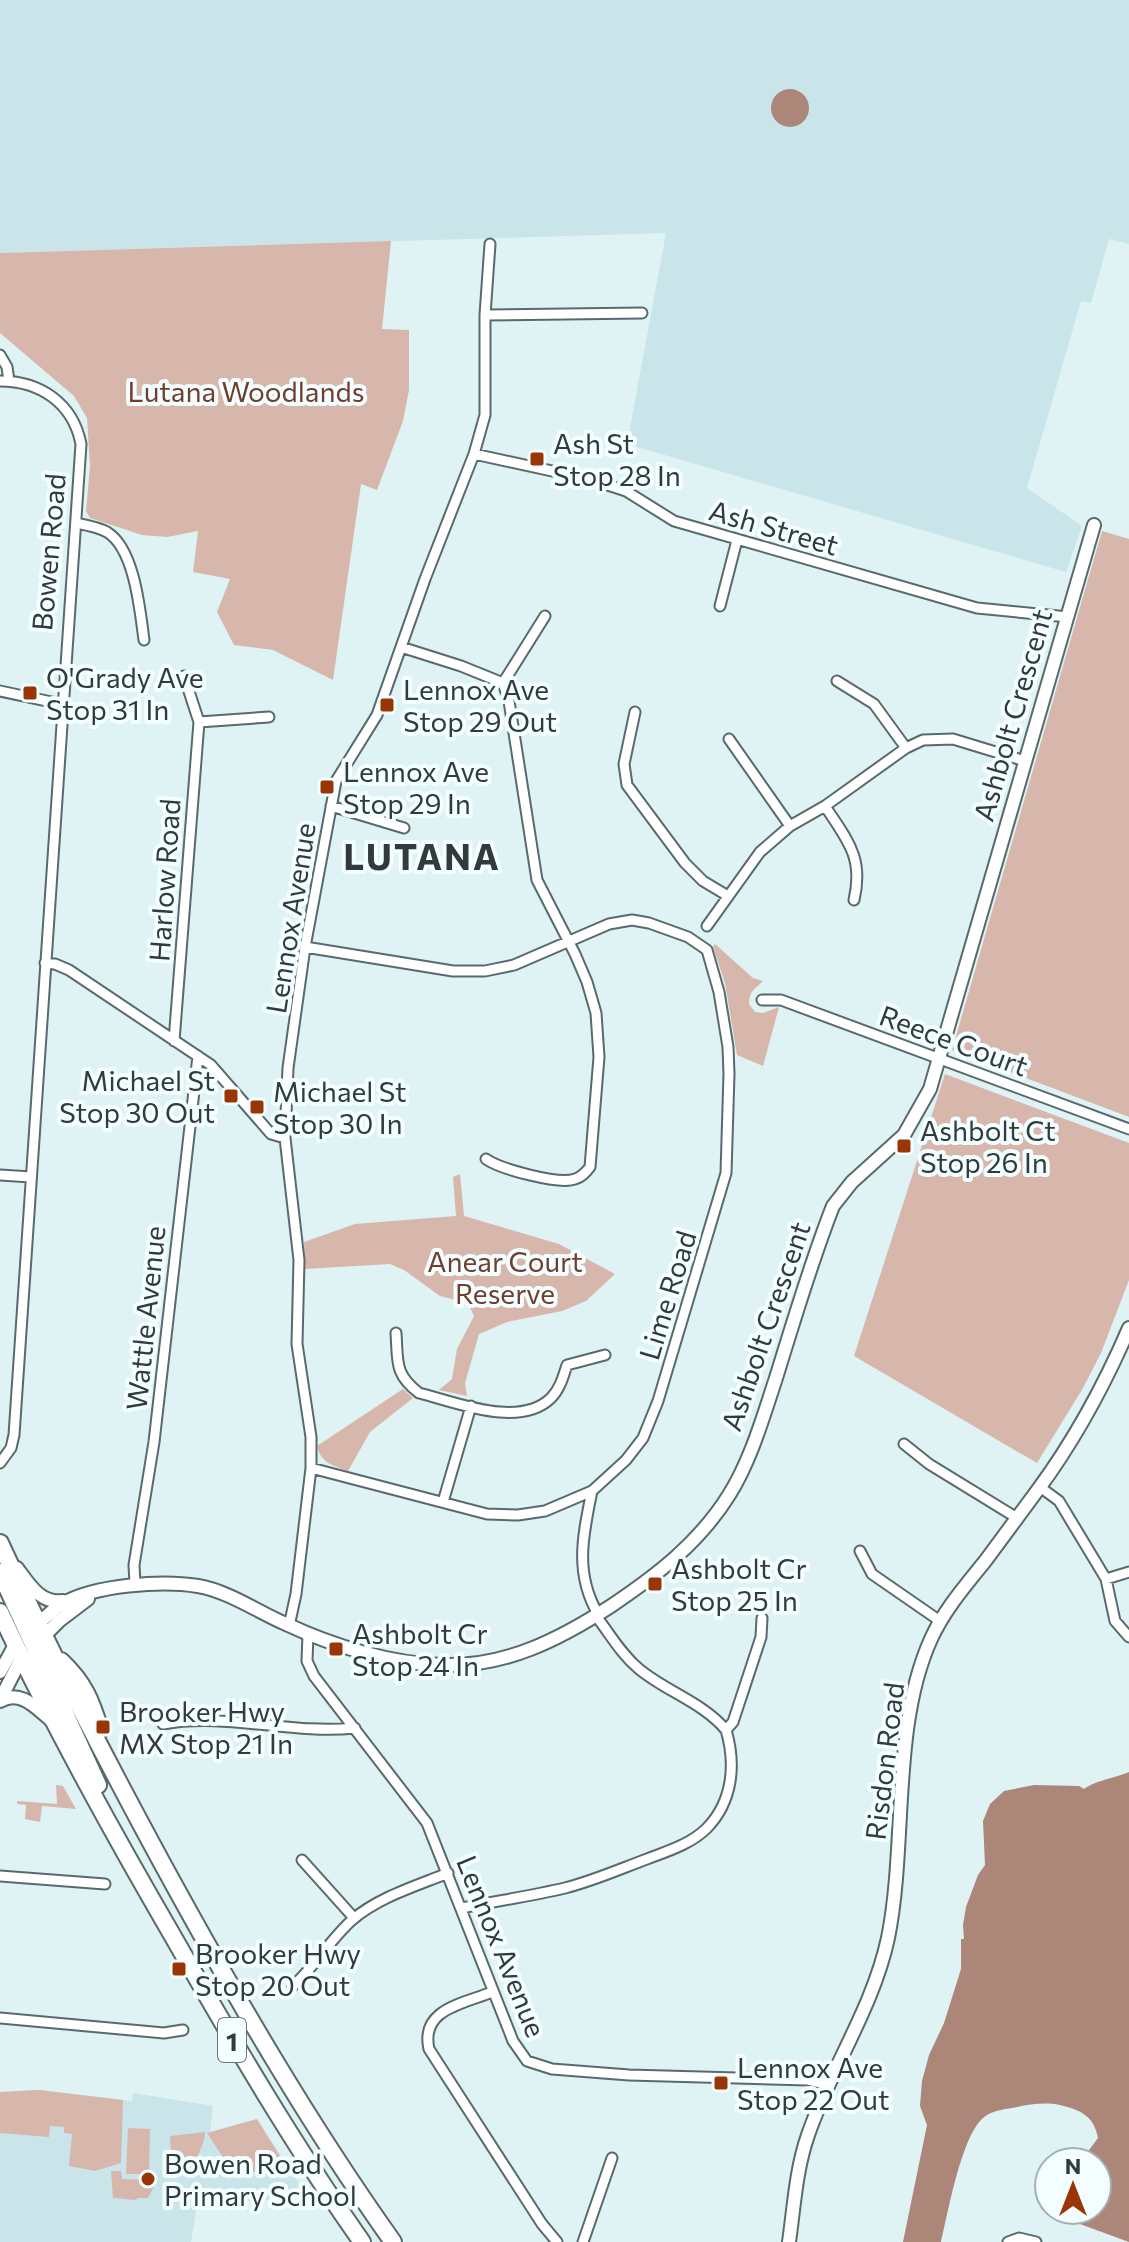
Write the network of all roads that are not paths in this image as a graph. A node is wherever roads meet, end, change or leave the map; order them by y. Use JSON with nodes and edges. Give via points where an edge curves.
{"nodes":[{"id":1,"x":490,"y":244,"type":"dead end"},
{"id":2,"x":642,"y":313,"type":"dead end"},
{"id":3,"x":485,"y":315,"type":"junction"},
{"id":4,"x":0,"y":355,"type":"edge"},
{"id":5,"x":4,"y":381,"type":"edge"},
{"id":6,"x":474,"y":454,"type":"junction"},
{"id":7,"x":76,"y":523,"type":"junction"},
{"id":8,"x":1094,"y":525,"type":"dead end"},
{"id":9,"x":737,"y":540,"type":"junction"},
{"id":10,"x":720,"y":606,"type":"dead end"},
{"id":11,"x":545,"y":616,"type":"dead end"},
{"id":12,"x":1068,"y":617,"type":"junction"},
{"id":13,"x":144,"y":640,"type":"dead end"},
{"id":14,"x":401,"y":647,"type":"junction"},
{"id":15,"x":184,"y":676,"type":"dead end"},
{"id":16,"x":837,"y":681,"type":"dead end"},
{"id":17,"x":503,"y":683,"type":"junction"},
{"id":18,"x":0,"y":691,"type":"edge"},
{"id":19,"x":61,"y":704,"type":"junction"},
{"id":20,"x":635,"y":712,"type":"dead end"},
{"id":21,"x":269,"y":717,"type":"dead end"},
{"id":22,"x":199,"y":722,"type":"junction"},
{"id":23,"x":729,"y":739,"type":"dead end"},
{"id":24,"x":906,"y":748,"type":"junction"},
{"id":25,"x":1025,"y":761,"type":"junction"},
{"id":26,"x":331,"y":806,"type":"junction"},
{"id":27,"x":825,"y":806,"type":"junction"},
{"id":28,"x":790,"y":826,"type":"junction"},
{"id":29,"x":404,"y":828,"type":"dead end"},
{"id":30,"x":728,"y":896,"type":"junction"},
{"id":31,"x":854,"y":900,"type":"dead end"},
{"id":32,"x":707,"y":926,"type":"dead end"},
{"id":33,"x":568,"y":941,"type":"junction"},
{"id":34,"x":305,"y":947,"type":"junction"},
{"id":35,"x":45,"y":963,"type":"junction"},
{"id":36,"x":762,"y":1000,"type":"dead end"},
{"id":37,"x":174,"y":1041,"type":"junction"},
{"id":38,"x":198,"y":1056,"type":"junction"},
{"id":39,"x":939,"y":1058,"type":"junction"},
{"id":40,"x":1129,"y":1129,"type":"edge"},
{"id":41,"x":285,"y":1138,"type":"junction"},
{"id":42,"x":486,"y":1159,"type":"dead end"},
{"id":43,"x":0,"y":1175,"type":"edge"},
{"id":44,"x":31,"y":1177,"type":"junction"},
{"id":45,"x":1129,"y":1328,"type":"edge"},
{"id":46,"x":396,"y":1333,"type":"dead end"},
{"id":47,"x":605,"y":1355,"type":"dead end"},
{"id":48,"x":471,"y":1406,"type":"junction"},
{"id":49,"x":904,"y":1444,"type":"dead end"},
{"id":50,"x":0,"y":1463,"type":"edge"},
{"id":51,"x":311,"y":1468,"type":"junction"},
{"id":52,"x":1040,"y":1487,"type":"junction"},
{"id":53,"x":592,"y":1491,"type":"junction"},
{"id":54,"x":443,"y":1502,"type":"junction"},
{"id":55,"x":1017,"y":1518,"type":"junction"},
{"id":56,"x":1,"y":1545,"type":"edge"},
{"id":57,"x":860,"y":1551,"type":"dead end"},
{"id":58,"x":0,"y":1572,"type":"edge"},
{"id":59,"x":1129,"y":1572,"type":"edge"},
{"id":60,"x":1106,"y":1579,"type":"junction"},
{"id":61,"x":135,"y":1584,"type":"junction"},
{"id":62,"x":97,"y":1592,"type":"junction"},
{"id":63,"x":74,"y":1598,"type":"junction"},
{"id":64,"x":0,"y":1612,"type":"edge"},
{"id":65,"x":597,"y":1615,"type":"junction"},
{"id":66,"x":762,"y":1618,"type":"dead end"},
{"id":67,"x":940,"y":1621,"type":"junction"},
{"id":68,"x":289,"y":1626,"type":"junction"},
{"id":69,"x":308,"y":1634,"type":"junction"},
{"id":70,"x":1129,"y":1637,"type":"edge"},
{"id":71,"x":30,"y":1640,"type":"junction"},
{"id":72,"x":0,"y":1672,"type":"edge"},
{"id":73,"x":0,"y":1701,"type":"edge"},
{"id":74,"x":54,"y":1723,"type":"junction"},
{"id":75,"x":163,"y":1724,"type":"dead end"},
{"id":76,"x":355,"y":1728,"type":"junction"},
{"id":77,"x":726,"y":1730,"type":"junction"},
{"id":78,"x":119,"y":1841,"type":"junction"},
{"id":79,"x":302,"y":1860,"type":"dead end"},
{"id":80,"x":448,"y":1873,"type":"junction"},
{"id":81,"x":0,"y":1876,"type":"edge"},
{"id":82,"x":105,"y":1884,"type":"dead end"},
{"id":83,"x":462,"y":1908,"type":"junction"},
{"id":84,"x":354,"y":1918,"type":"junction"},
{"id":85,"x":293,"y":1986,"type":"dead end"},
{"id":86,"x":492,"y":1992,"type":"junction"},
{"id":87,"x":0,"y":2018,"type":"edge"},
{"id":88,"x":183,"y":2030,"type":"dead end"},
{"id":89,"x":829,"y":2085,"type":"junction"},
{"id":90,"x":612,"y":2158,"type":"dead end"},
{"id":91,"x":362,"y":2242,"type":"edge"},
{"id":92,"x":393,"y":2242,"type":"edge"},
{"id":93,"x":557,"y":2242,"type":"edge"},
{"id":94,"x":583,"y":2242,"type":"edge"},
{"id":95,"x":789,"y":2242,"type":"edge"},
{"id":96,"x":1008,"y":2242,"type":"edge"},
{"id":97,"x":1036,"y":2242,"type":"edge"}],
"edges":[{"from":1,"to":3,"type":"street","name":"Lennox Avenue"},
{"from":2,"to":3,"type":"street"},
{"from":3,"to":6,"type":"street","name":"Lennox Avenue","via":[[485,415]]},
{"from":4,"to":5,"type":"street","name":"Bowen Road","via":[[7,367]]},
{"from":5,"to":7,"type":"street","name":"Bowen Road","via":[[35,386],[55,398],[77,426],[81,454]]},
{"from":6,"to":9,"type":"street","name":"Ash Street","via":[[626,491],[674,521]]},
{"from":6,"to":14,"type":"street","name":"Lennox Avenue"},
{"from":7,"to":13,"type":"street","via":[[110,534],[125,554]]},
{"from":7,"to":19,"type":"street","name":"Bowen Road"},
{"from":8,"to":12,"type":"street","name":"Ashbolt Crescent"},
{"from":9,"to":10,"type":"street"},
{"from":9,"to":12,"type":"street","name":"Ash Street","via":[[977,608]]},
{"from":11,"to":17,"type":"street"},
{"from":12,"to":25,"type":"street","name":"Ashbolt Crescent"},
{"from":14,"to":17,"type":"street"},
{"from":14,"to":26,"type":"street","name":"Lennox Avenue","via":[[377,715],[336,781]]},
{"from":15,"to":22,"type":"street","name":"Harlow Road"},
{"from":16,"to":24,"type":"street","via":[[874,704]]},
{"from":17,"to":33,"type":"street","via":[[537,880]]},
{"from":18,"to":19,"type":"street"},
{"from":19,"to":35,"type":"street","name":"Bowen Road"},
{"from":20,"to":30,"type":"street","via":[[624,764],[633,797],[693,872]]},
{"from":21,"to":22,"type":"street"},
{"from":22,"to":37,"type":"street","name":"Harlow Road"},
{"from":23,"to":28,"type":"street"},
{"from":24,"to":25,"type":"street","via":[[923,740],[953,739]]},
{"from":24,"to":27,"type":"street"},
{"from":25,"to":39,"type":"street","name":"Ashbolt Crescent"},
{"from":26,"to":29,"type":"street"},
{"from":26,"to":34,"type":"street","name":"Lennox Avenue"},
{"from":27,"to":28,"type":"street"},
{"from":27,"to":31,"type":"street","via":[[853,849],[858,870]]},
{"from":28,"to":30,"type":"street","via":[[760,852]]},
{"from":30,"to":32,"type":"street"},
{"from":33,"to":34,"type":"street","name":"Lime Road","via":[[514,965],[485,971],[453,971]]},
{"from":33,"to":42,"type":"street","via":[[587,982],[599,1031],[590,1167],[573,1180],[562,1180],[496,1166]]},
{"from":33,"to":53,"type":"street","name":"Lime Road","via":[[632,920],[697,943],[707,950],[715,971],[728,1047],[726,1173],[658,1401],[643,1438]]},
{"from":34,"to":41,"type":"street","name":"Lennox Avenue","via":[[288,1068]]},
{"from":35,"to":37,"type":"street","via":[[69,970]]},
{"from":35,"to":44,"type":"street","name":"Bowen Road"},
{"from":36,"to":39,"type":"street","name":"Reece Court","via":[[781,1000]]},
{"from":37,"to":38,"type":"street"},
{"from":38,"to":41,"type":"street","via":[[222,1075],[271,1134]]},
{"from":38,"to":61,"type":"street","name":"Wattle Avenue"},
{"from":39,"to":40,"type":"street","name":"Reece Court"},
{"from":39,"to":65,"type":"street","name":"Ashbolt Crescent","via":[[930,1089],[904,1135],[833,1206],[761,1423],[731,1493],[677,1557]]},
{"from":41,"to":51,"type":"street","name":"Lennox Avenue","via":[[299,1260],[297,1344]]},
{"from":43,"to":44,"type":"street"},
{"from":44,"to":50,"type":"street","name":"Bowen Road","via":[[14,1435]]},
{"from":45,"to":52,"type":"street","name":"Risdon Road","via":[[1097,1396]]},
{"from":46,"to":48,"type":"street","via":[[399,1373],[406,1383],[419,1393]]},
{"from":47,"to":48,"type":"street","via":[[567,1365],[550,1399],[533,1409],[513,1414]]},
{"from":48,"to":54,"type":"street"},
{"from":49,"to":55,"type":"street"},
{"from":51,"to":54,"type":"street","name":"Lime Road"},
{"from":51,"to":68,"type":"street","name":"Lennox Avenue"},
{"from":52,"to":55,"type":"street","name":"Risdon Road"},
{"from":52,"to":60,"type":"street","via":[[1059,1501]]},
{"from":53,"to":54,"type":"street","name":"Lime Road","via":[[545,1511],[518,1515],[487,1514]]},
{"from":53,"to":65,"type":"street","via":[[581,1557],[583,1580]]},
{"from":55,"to":67,"type":"street","name":"Risdon Road"},
{"from":56,"to":63,"type":"street","via":[[41,1597],[52,1602]]},
{"from":56,"to":71,"type":"highway","number":"1"},
{"from":57,"to":67,"type":"street","via":[[872,1574]]},
{"from":58,"to":71,"type":"highway"},
{"from":59,"to":60,"type":"street"},
{"from":60,"to":70,"type":"street","via":[[1115,1621]]},
{"from":61,"to":62,"type":"street","name":"Ashbolt Crescent"},
{"from":61,"to":68,"type":"street","name":"Ashbolt Crescent","via":[[215,1590]]},
{"from":62,"to":63,"type":"street","name":"Ashbolt Crescent"},
{"from":62,"to":71,"type":"street","name":"Ashbolt Crescent"},
{"from":63,"to":71,"type":"street","name":"Ashbolt Crescent","via":[[57,1607]]},
{"from":64,"to":71,"type":"highway","number":"1"},
{"from":65,"to":69,"type":"street","name":"Ashbolt Crescent","via":[[540,1646],[471,1664],[402,1660]]},
{"from":65,"to":77,"type":"street","via":[[640,1670],[696,1703]]},
{"from":66,"to":77,"type":"street","via":[[761,1637]]},
{"from":67,"to":89,"type":"street","name":"Risdon Road","via":[[923,1657],[913,1701],[886,1946],[874,1986]]},
{"from":68,"to":69,"type":"street","name":"Ashbolt Crescent"},
{"from":69,"to":76,"type":"street","name":"Lennox Avenue","via":[[309,1668]]},
{"from":71,"to":72,"type":"street"},
{"from":71,"to":73,"type":"street"},
{"from":71,"to":74,"type":"highway","number":"1"},
{"from":71,"to":78,"type":"highway","via":[[86,1755]]},
{"from":71,"to":92,"type":"highway","number":"1","via":[[51,1652],[81,1682],[111,1768],[234,1995]]},
{"from":73,"to":74,"type":"street","via":[[25,1699]]},
{"from":74,"to":78,"type":"highway","number":"1"},
{"from":75,"to":76,"type":"street","via":[[191,1719],[329,1731]]},
{"from":76,"to":80,"type":"street","name":"Lennox Avenue","via":[[427,1823]]},
{"from":77,"to":83,"type":"street","via":[[733,1764],[724,1803],[694,1839],[565,1887]]},
{"from":78,"to":91,"type":"highway","number":"1","via":[[240,2054]]},
{"from":79,"to":84,"type":"street"},
{"from":80,"to":83,"type":"street","name":"Lennox Avenue"},
{"from":80,"to":84,"type":"street","via":[[393,1894]]},
{"from":81,"to":82,"type":"street"},
{"from":83,"to":86,"type":"street","name":"Lennox Avenue"},
{"from":84,"to":85,"type":"street"},
{"from":86,"to":89,"type":"street","name":"Lennox Avenue","via":[[518,2051],[527,2061],[552,2069]]},
{"from":86,"to":93,"type":"street","via":[[438,2013],[428,2032],[429,2049]]},
{"from":87,"to":88,"type":"street","via":[[164,2033]]},
{"from":89,"to":95,"type":"street","name":"Risdon Road","via":[[803,2151]]},
{"from":90,"to":94,"type":"street"},
{"from":96,"to":97,"type":"street"}]}
